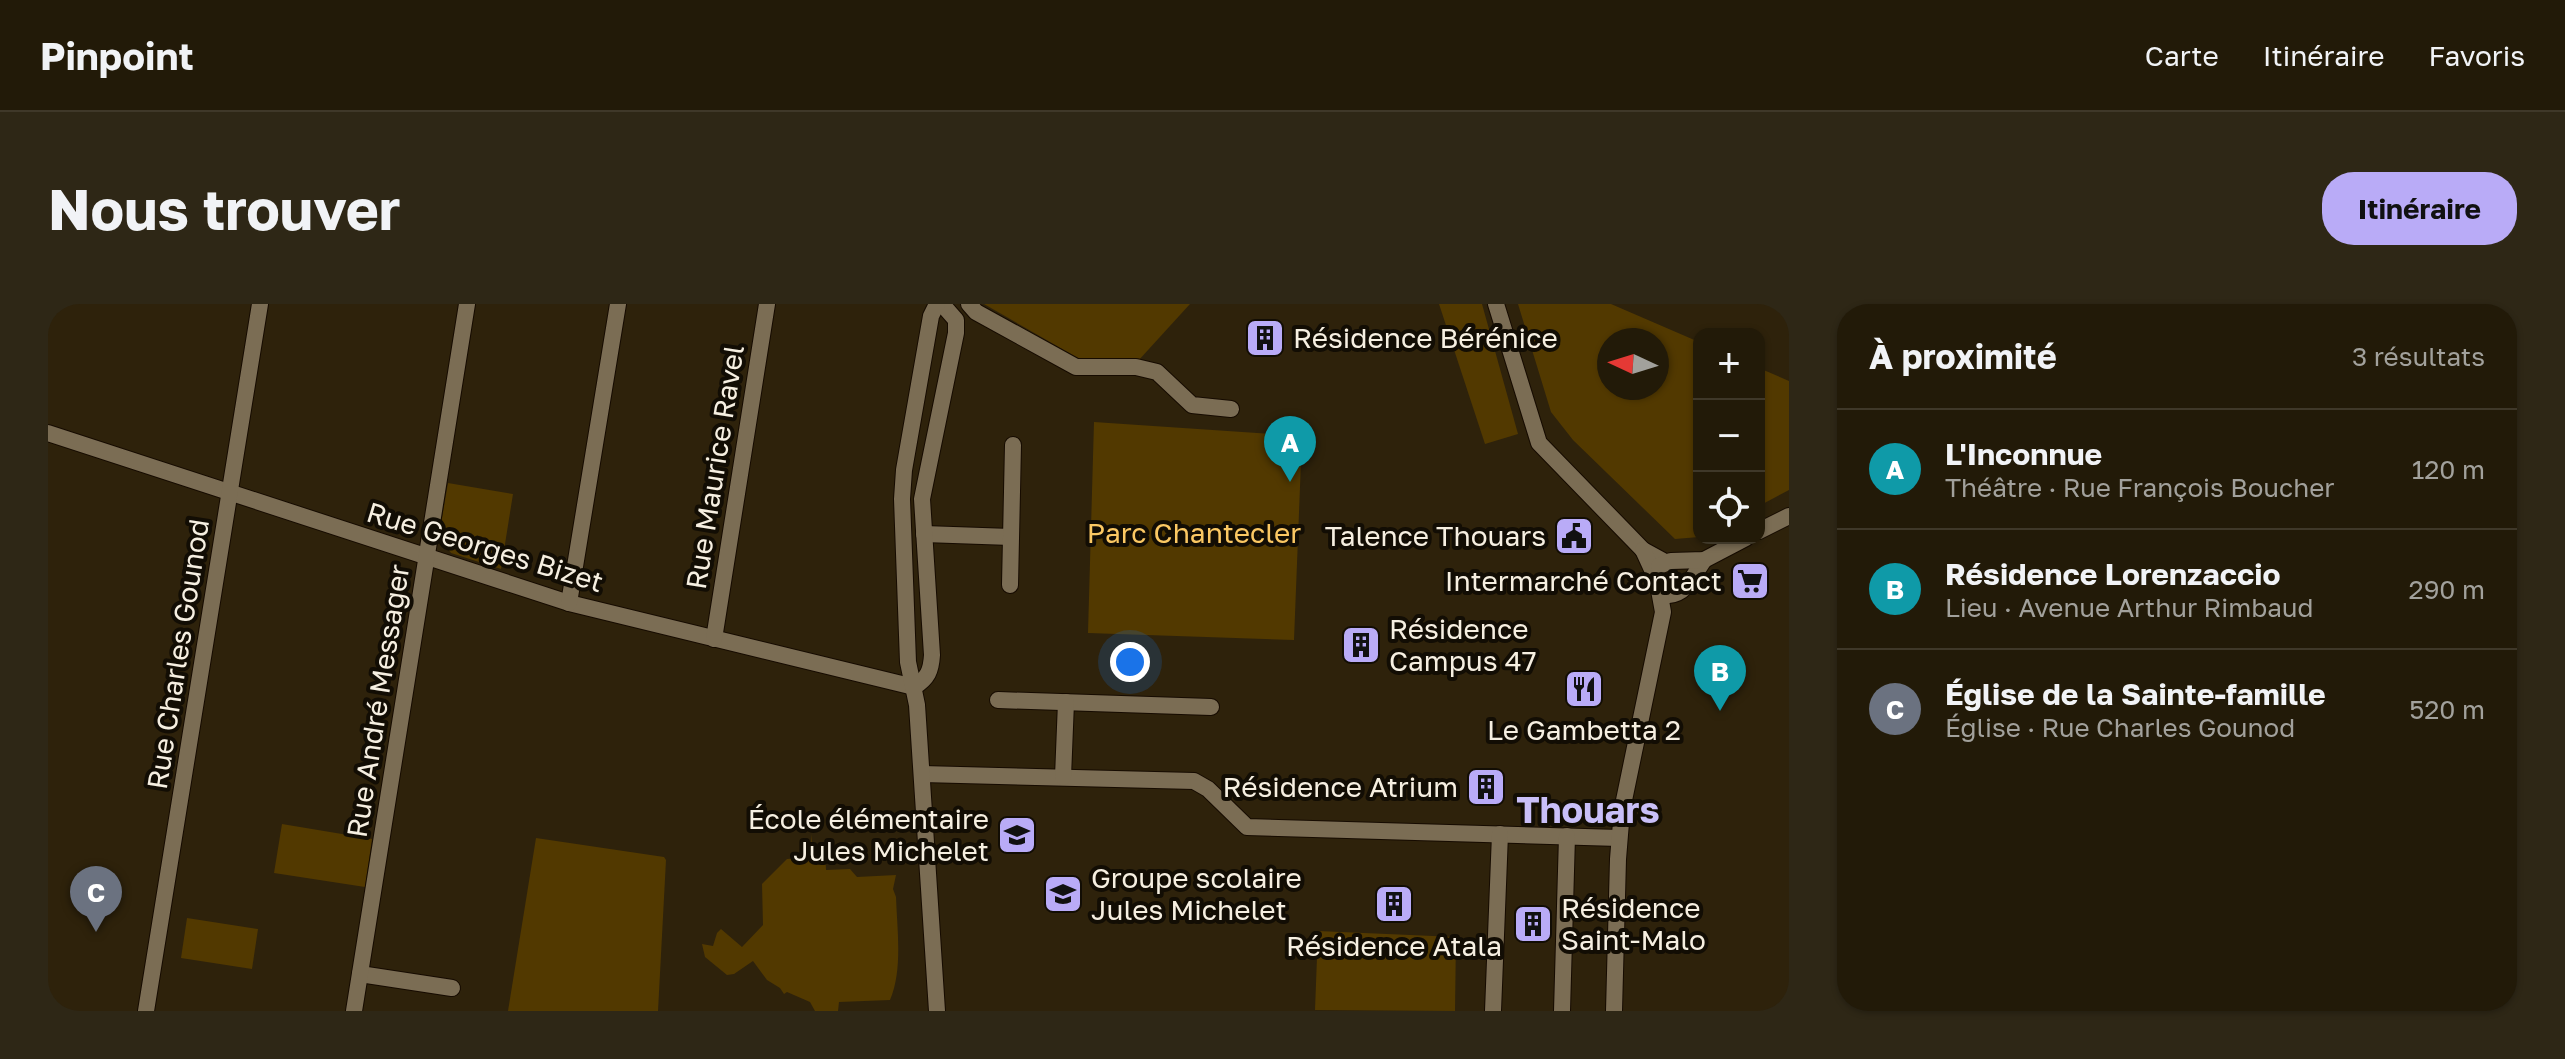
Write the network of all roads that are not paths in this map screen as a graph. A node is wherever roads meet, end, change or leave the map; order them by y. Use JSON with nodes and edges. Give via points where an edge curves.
{"nodes":[{"id":1,"x":260,"y":304,"type":"edge"},
{"id":2,"x":467,"y":304,"type":"edge"},
{"id":3,"x":618,"y":304,"type":"edge"},
{"id":4,"x":767,"y":304,"type":"edge"},
{"id":5,"x":940,"y":304,"type":"edge"},
{"id":6,"x":1496,"y":304,"type":"edge"},
{"id":7,"x":972,"y":308,"type":"edge"},
{"id":8,"x":956,"y":320,"type":"junction"},
{"id":9,"x":1231,"y":409,"type":"dead end"},
{"id":10,"x":48,"y":433,"type":"edge"},
{"id":11,"x":1013,"y":445,"type":"dead end"},
{"id":12,"x":230,"y":493,"type":"junction"},
{"id":13,"x":1789,"y":516,"type":"edge"},
{"id":14,"x":1765,"y":528,"type":"edge"},
{"id":15,"x":924,"y":534,"type":"junction"},
{"id":16,"x":1011,"y":537,"type":"junction"},
{"id":17,"x":1735,"y":544,"type":"edge"},
{"id":18,"x":427,"y":557,"type":"junction"},
{"id":19,"x":1704,"y":560,"type":"junction"},
{"id":20,"x":1664,"y":572,"type":"junction"},
{"id":21,"x":1010,"y":585,"type":"dead end"},
{"id":22,"x":1683,"y":589,"type":"junction"},
{"id":23,"x":569,"y":603,"type":"junction"},
{"id":24,"x":1663,"y":612,"type":"junction"},
{"id":25,"x":714,"y":639,"type":"junction"},
{"id":26,"x":914,"y":687,"type":"junction"},
{"id":27,"x":998,"y":700,"type":"dead end"},
{"id":28,"x":1066,"y":702,"type":"junction"},
{"id":29,"x":1211,"y":707,"type":"dead end"},
{"id":30,"x":922,"y":774,"type":"junction"},
{"id":31,"x":1063,"y":777,"type":"junction"},
{"id":32,"x":1500,"y":834,"type":"junction"},
{"id":33,"x":1567,"y":836,"type":"junction"},
{"id":34,"x":1619,"y":838,"type":"junction"},
{"id":35,"x":360,"y":974,"type":"junction"},
{"id":36,"x":452,"y":988,"type":"dead end"},
{"id":37,"x":146,"y":1011,"type":"edge"},
{"id":38,"x":354,"y":1011,"type":"edge"},
{"id":39,"x":937,"y":1011,"type":"edge"},
{"id":40,"x":1493,"y":1011,"type":"edge"},
{"id":41,"x":1562,"y":1011,"type":"edge"},
{"id":42,"x":1614,"y":1011,"type":"edge"}],
"edges":[{"from":1,"to":12,"type":"street","name":"Rue Charles Gounod"},
{"from":2,"to":18,"type":"street","name":"Rue André Messager"},
{"from":3,"to":23,"type":"street"},
{"from":4,"to":25,"type":"street","name":"Rue Maurice Ravel"},
{"from":5,"to":8,"type":"street"},
{"from":5,"to":26,"type":"street","via":[[931,316],[902,499],[907,651]]},
{"from":6,"to":20,"type":"street","via":[[1539,443]]},
{"from":7,"to":8,"type":"street"},
{"from":7,"to":9,"type":"street","via":[[1076,367],[1157,372],[1192,405]]},
{"from":8,"to":15,"type":"street","via":[[922,499]]},
{"from":10,"to":12,"type":"street","name":"Rue Georges Bizet"},
{"from":11,"to":16,"type":"street"},
{"from":12,"to":18,"type":"street","name":"Rue Georges Bizet"},
{"from":12,"to":37,"type":"street","name":"Rue Charles Gounod"},
{"from":13,"to":14,"type":"street"},
{"from":15,"to":16,"type":"street"},
{"from":15,"to":26,"type":"street","via":[[932,655],[926,679]]},
{"from":16,"to":21,"type":"street"},
{"from":17,"to":19,"type":"street"},
{"from":18,"to":23,"type":"street","name":"Rue Georges Bizet"},
{"from":18,"to":35,"type":"street","name":"Rue André Messager"},
{"from":19,"to":20,"type":"street"},
{"from":19,"to":22,"type":"street"},
{"from":20,"to":22,"type":"street","via":[[1669,595]]},
{"from":20,"to":22,"type":"street","via":[[1687,570]]},
{"from":20,"to":24,"type":"street"},
{"from":22,"to":24,"type":"street"},
{"from":23,"to":25,"type":"street","name":"Rue Georges Bizet"},
{"from":24,"to":34,"type":"street"},
{"from":25,"to":26,"type":"street","name":"Rue Georges Bizet"},
{"from":26,"to":30,"type":"street"},
{"from":27,"to":28,"type":"street"},
{"from":28,"to":29,"type":"street"},
{"from":28,"to":31,"type":"street"},
{"from":30,"to":31,"type":"street"},
{"from":30,"to":39,"type":"street"},
{"from":31,"to":32,"type":"street","via":[[1194,781],[1247,827]]},
{"from":32,"to":33,"type":"street"},
{"from":32,"to":40,"type":"street"},
{"from":33,"to":34,"type":"street"},
{"from":33,"to":41,"type":"street"},
{"from":34,"to":42,"type":"street"},
{"from":35,"to":36,"type":"street"},
{"from":35,"to":38,"type":"street","name":"Rue André Messager"}]}
